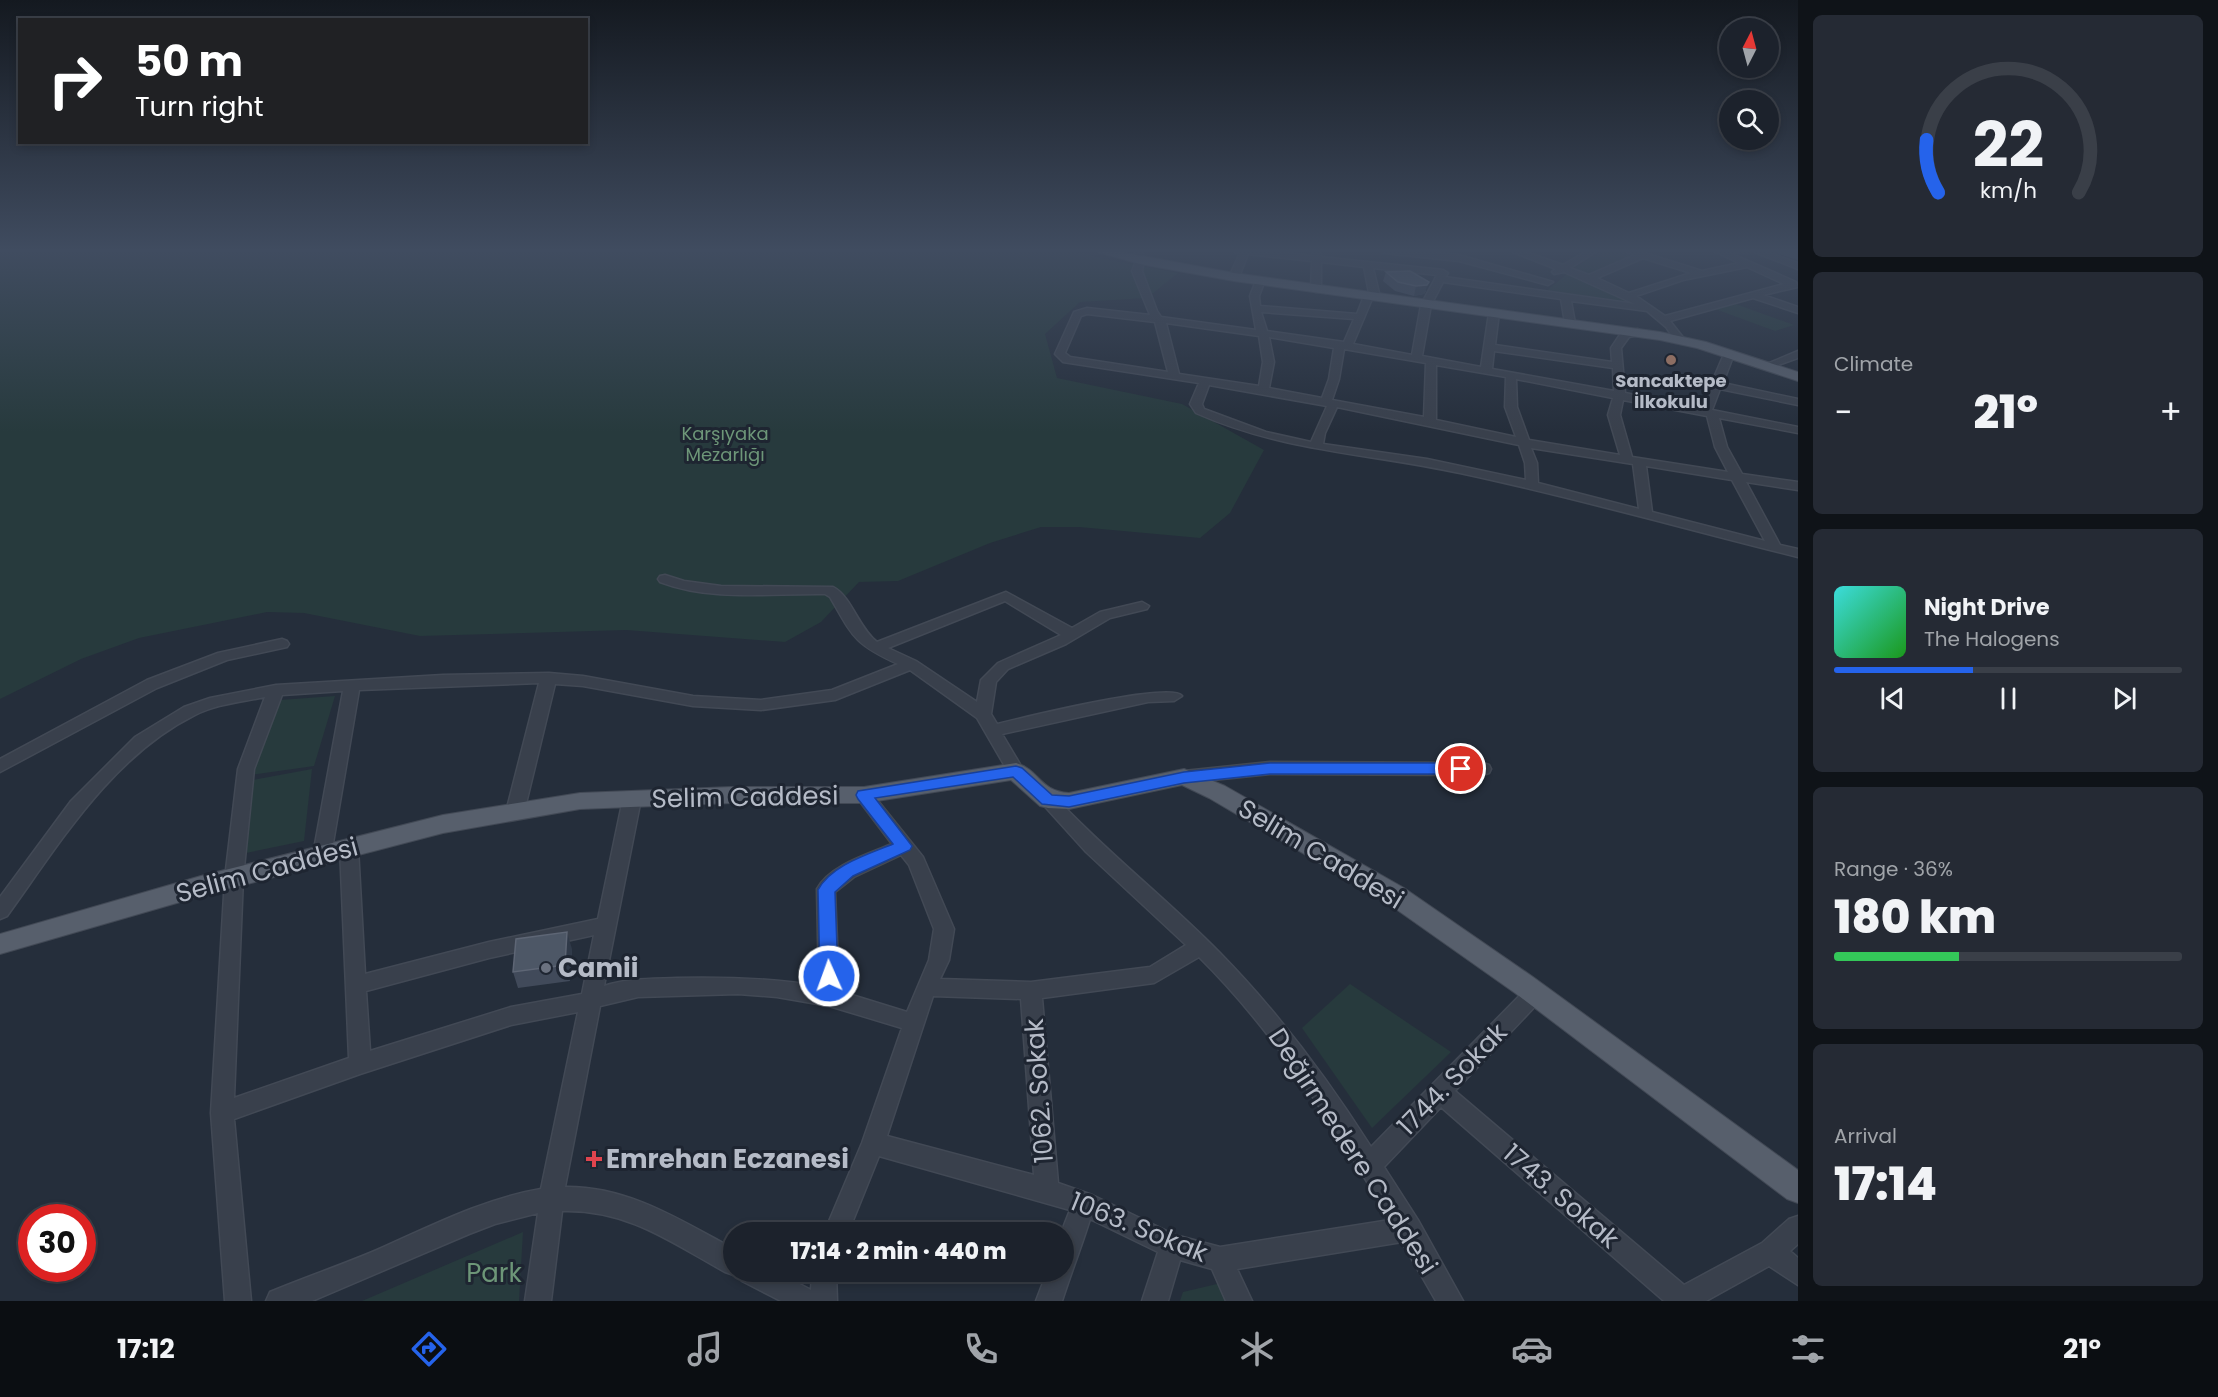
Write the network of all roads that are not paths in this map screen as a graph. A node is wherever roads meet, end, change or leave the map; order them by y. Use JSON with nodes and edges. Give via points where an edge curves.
{"nodes":[{"id":1,"x":1152,"y":311,"type":"edge"},
{"id":2,"x":1256,"y":311,"type":"edge"},
{"id":3,"x":1278,"y":311,"type":"edge"},
{"id":4,"x":1364,"y":311,"type":"edge"},
{"id":5,"x":1425,"y":311,"type":"edge"},
{"id":6,"x":1477,"y":311,"type":"edge"},
{"id":7,"x":1568,"y":311,"type":"edge"},
{"id":8,"x":1653,"y":311,"type":"edge"},
{"id":9,"x":1695,"y":311,"type":"edge"},
{"id":10,"x":1494,"y":313,"type":"junction"},
{"id":11,"x":1360,"y":317,"type":"junction"},
{"id":12,"x":1155,"y":318,"type":"junction"},
{"id":13,"x":1665,"y":319,"type":"junction"},
{"id":14,"x":1570,"y":323,"type":"junction"},
{"id":15,"x":1638,"y":332,"type":"junction"},
{"id":16,"x":1262,"y":333,"type":"junction"},
{"id":17,"x":1680,"y":340,"type":"junction"},
{"id":18,"x":1344,"y":344,"type":"junction"},
{"id":19,"x":1489,"y":346,"type":"junction"},
{"id":20,"x":1729,"y":354,"type":"junction"},
{"id":21,"x":1798,"y":354,"type":"edge"},
{"id":22,"x":1417,"y":357,"type":"junction"},
{"id":23,"x":1431,"y":360,"type":"junction"},
{"id":24,"x":1618,"y":366,"type":"junction"},
{"id":25,"x":1767,"y":366,"type":"junction"},
{"id":26,"x":1486,"y":372,"type":"junction"},
{"id":27,"x":1174,"y":376,"type":"junction"},
{"id":28,"x":1511,"y":376,"type":"junction"},
{"id":29,"x":1798,"y":377,"type":"edge"},
{"id":30,"x":1205,"y":381,"type":"junction"},
{"id":31,"x":1717,"y":385,"type":"junction"},
{"id":32,"x":1263,"y":391,"type":"junction"},
{"id":33,"x":1620,"y":396,"type":"junction"},
{"id":34,"x":1798,"y":402,"type":"edge"},
{"id":35,"x":1330,"y":403,"type":"junction"},
{"id":36,"x":1709,"y":413,"type":"junction"},
{"id":37,"x":1430,"y":422,"type":"junction"},
{"id":38,"x":1798,"y":430,"type":"edge"},
{"id":39,"x":1525,"y":442,"type":"junction"},
{"id":40,"x":1316,"y":447,"type":"junction"},
{"id":41,"x":1633,"y":460,"type":"junction"},
{"id":42,"x":1739,"y":476,"type":"junction"},
{"id":43,"x":1798,"y":486,"type":"edge"},
{"id":44,"x":1532,"y":487,"type":"junction"},
{"id":45,"x":1646,"y":515,"type":"junction"},
{"id":46,"x":1775,"y":547,"type":"junction"},
{"id":47,"x":1798,"y":553,"type":"edge"},
{"id":48,"x":665,"y":579,"type":"dead end"},
{"id":49,"x":1142,"y":606,"type":"dead end"},
{"id":50,"x":1072,"y":636,"type":"junction"},
{"id":51,"x":282,"y":644,"type":"dead end"},
{"id":52,"x":875,"y":648,"type":"junction"},
{"id":53,"x":911,"y":664,"type":"junction"},
{"id":54,"x":549,"y":678,"type":"junction"},
{"id":55,"x":352,"y":686,"type":"junction"},
{"id":56,"x":276,"y":690,"type":"junction"},
{"id":57,"x":1174,"y":696,"type":"dead end"},
{"id":58,"x":983,"y":714,"type":"junction"},
{"id":59,"x":993,"y":730,"type":"junction"},
{"id":60,"x":0,"y":766,"type":"edge"},
{"id":61,"x":1483,"y":769,"type":"dead end"},
{"id":62,"x":1016,"y":771,"type":"junction"},
{"id":63,"x":1184,"y":777,"type":"junction"},
{"id":64,"x":864,"y":795,"type":"junction"},
{"id":65,"x":632,"y":799,"type":"junction"},
{"id":66,"x":1048,"y":800,"type":"junction"},
{"id":67,"x":515,"y":812,"type":"junction"},
{"id":68,"x":904,"y":846,"type":"junction"},
{"id":69,"x":349,"y":848,"type":"junction"},
{"id":70,"x":322,"y":855,"type":"junction"},
{"id":71,"x":234,"y":878,"type":"junction"},
{"id":72,"x":0,"y":911,"type":"edge"},
{"id":73,"x":606,"y":925,"type":"junction"},
{"id":74,"x":0,"y":944,"type":"edge"},
{"id":75,"x":1199,"y":947,"type":"junction"},
{"id":76,"x":357,"y":985,"type":"junction"},
{"id":77,"x":926,"y":987,"type":"junction"},
{"id":78,"x":1031,"y":991,"type":"junction"},
{"id":79,"x":1535,"y":993,"type":"junction"},
{"id":80,"x":829,"y":997,"type":"junction"},
{"id":81,"x":590,"y":1001,"type":"junction"},
{"id":82,"x":914,"y":1023,"type":"junction"},
{"id":83,"x":360,"y":1064,"type":"junction"},
{"id":84,"x":1440,"y":1092,"type":"junction"},
{"id":85,"x":222,"y":1113,"type":"junction"},
{"id":86,"x":873,"y":1143,"type":"junction"},
{"id":87,"x":1369,"y":1166,"type":"junction"},
{"id":88,"x":1798,"y":1188,"type":"edge"},
{"id":89,"x":1047,"y":1191,"type":"junction"},
{"id":90,"x":551,"y":1200,"type":"junction"},
{"id":91,"x":1084,"y":1203,"type":"junction"},
{"id":92,"x":841,"y":1222,"type":"edge"},
{"id":93,"x":1798,"y":1228,"type":"edge"},
{"id":94,"x":1409,"y":1229,"type":"junction"},
{"id":95,"x":1074,"y":1232,"type":"edge"},
{"id":96,"x":1172,"y":1246,"type":"junction"},
{"id":97,"x":1771,"y":1252,"type":"junction"},
{"id":98,"x":723,"y":1257,"type":"edge"},
{"id":99,"x":1220,"y":1259,"type":"junction"},
{"id":100,"x":1798,"y":1273,"type":"edge"},
{"id":101,"x":770,"y":1282,"type":"edge"},
{"id":102,"x":824,"y":1282,"type":"edge"},
{"id":103,"x":1056,"y":1282,"type":"edge"},
{"id":104,"x":238,"y":1301,"type":"edge"},
{"id":105,"x":279,"y":1301,"type":"edge"},
{"id":106,"x":538,"y":1301,"type":"edge"},
{"id":107,"x":807,"y":1301,"type":"edge"},
{"id":108,"x":824,"y":1301,"type":"edge"},
{"id":109,"x":1049,"y":1301,"type":"edge"},
{"id":110,"x":1155,"y":1301,"type":"edge"},
{"id":111,"x":1239,"y":1301,"type":"edge"},
{"id":112,"x":1450,"y":1301,"type":"edge"},
{"id":113,"x":1681,"y":1301,"type":"edge"}],
"edges":[{"from":1,"to":12,"type":"street"},
{"from":2,"to":16,"type":"street"},
{"from":3,"to":11,"type":"street"},
{"from":4,"to":11,"type":"street"},
{"from":5,"to":22,"type":"street"},
{"from":6,"to":10,"type":"main road"},
{"from":7,"to":14,"type":"street"},
{"from":8,"to":13,"type":"street"},
{"from":9,"to":13,"type":"street"},
{"from":10,"to":14,"type":"main road"},
{"from":10,"to":19,"type":"street"},
{"from":11,"to":18,"type":"street"},
{"from":12,"to":16,"type":"street"},
{"from":12,"to":27,"type":"street","via":[[1161,323]]},
{"from":12,"to":27,"type":"street","via":[[1080,312],[1060,356]]},
{"from":13,"to":17,"type":"street"},
{"from":14,"to":15,"type":"main road"},
{"from":15,"to":17,"type":"main road"},
{"from":15,"to":24,"type":"street","via":[[1620,338],[1616,348]]},
{"from":16,"to":18,"type":"street"},
{"from":16,"to":32,"type":"street","via":[[1268,356],[1268,379]]},
{"from":17,"to":20,"type":"main road"},
{"from":18,"to":22,"type":"street"},
{"from":18,"to":35,"type":"street"},
{"from":19,"to":24,"type":"street"},
{"from":19,"to":26,"type":"street"},
{"from":20,"to":25,"type":"main road"},
{"from":20,"to":31,"type":"street"},
{"from":21,"to":25,"type":"street"},
{"from":22,"to":23,"type":"street"},
{"from":23,"to":26,"type":"street"},
{"from":23,"to":37,"type":"street"},
{"from":24,"to":33,"type":"street"},
{"from":25,"to":29,"type":"main road"},
{"from":26,"to":28,"type":"street"},
{"from":27,"to":30,"type":"street"},
{"from":28,"to":33,"type":"street"},
{"from":28,"to":39,"type":"street","via":[[1511,407]]},
{"from":30,"to":32,"type":"street"},
{"from":30,"to":40,"type":"street","via":[[1196,404],[1200,411]]},
{"from":31,"to":34,"type":"street"},
{"from":31,"to":36,"type":"street"},
{"from":32,"to":35,"type":"street"},
{"from":33,"to":36,"type":"street"},
{"from":33,"to":41,"type":"street","via":[[1614,415]]},
{"from":35,"to":37,"type":"street"},
{"from":35,"to":40,"type":"street"},
{"from":36,"to":38,"type":"street"},
{"from":36,"to":42,"type":"street","via":[[1721,447]]},
{"from":37,"to":39,"type":"street"},
{"from":39,"to":41,"type":"street"},
{"from":39,"to":44,"type":"street","via":[[1533,470]]},
{"from":40,"to":44,"type":"street","via":[[1459,469]]},
{"from":41,"to":42,"type":"street"},
{"from":41,"to":45,"type":"street"},
{"from":42,"to":43,"type":"street"},
{"from":42,"to":46,"type":"street"},
{"from":44,"to":45,"type":"street"},
{"from":45,"to":46,"type":"street"},
{"from":46,"to":47,"type":"street"},
{"from":48,"to":52,"type":"street","via":[[675,584],[739,590],[828,590],[836,594],[860,636]]},
{"from":49,"to":50,"type":"street","via":[[1105,615]]},
{"from":50,"to":52,"type":"street","via":[[1006,596]]},
{"from":50,"to":58,"type":"street","via":[[1003,666],[989,680]]},
{"from":51,"to":60,"type":"street","via":[[223,656],[152,684]]},
{"from":52,"to":53,"type":"street"},
{"from":53,"to":54,"type":"street","via":[[835,695],[761,705],[693,701]]},
{"from":53,"to":58,"type":"street"},
{"from":54,"to":55,"type":"street"},
{"from":54,"to":67,"type":"street"},
{"from":55,"to":56,"type":"street"},
{"from":55,"to":70,"type":"street"},
{"from":56,"to":71,"type":"street","via":[[246,769]]},
{"from":56,"to":72,"type":"street","via":[[190,711],[141,741],[76,806]]},
{"from":57,"to":59,"type":"street","via":[[1148,697]]},
{"from":58,"to":59,"type":"street"},
{"from":59,"to":62,"type":"street"},
{"from":61,"to":63,"type":"street","via":[[1270,768]]},
{"from":62,"to":64,"type":"main road","name":"Selim Caddesi"},
{"from":62,"to":66,"type":"main road"},
{"from":63,"to":66,"type":"main road","via":[[1069,801]]},
{"from":63,"to":79,"type":"main road","name":"Selim Caddesi","via":[[1217,792],[1395,895]]},
{"from":64,"to":65,"type":"main road","name":"Selim Caddesi"},
{"from":64,"to":68,"type":"street"},
{"from":65,"to":67,"type":"main road","name":"Selim Caddesi","via":[[580,801]]},
{"from":65,"to":73,"type":"street"},
{"from":66,"to":75,"type":"street","name":"Değirmedere Caddesi","via":[[1076,834]]},
{"from":67,"to":69,"type":"main road","name":"Selim Caddesi","via":[[443,824]]},
{"from":68,"to":77,"type":"street","via":[[917,862],[944,929],[939,960]]},
{"from":68,"to":80,"type":"street","via":[[847,872],[826,890]]},
{"from":69,"to":70,"type":"main road","name":"Selim Caddesi"},
{"from":69,"to":76,"type":"street"},
{"from":70,"to":71,"type":"main road","name":"Selim Caddesi"},
{"from":71,"to":74,"type":"main road","name":"Selim Caddesi"},
{"from":71,"to":85,"type":"street"},
{"from":73,"to":76,"type":"street","via":[[489,950]]},
{"from":73,"to":81,"type":"street"},
{"from":75,"to":78,"type":"street","via":[[1154,975]]},
{"from":75,"to":87,"type":"street","name":"Değirmedere Caddesi","via":[[1233,980],[1298,1058]]},
{"from":76,"to":83,"type":"street"},
{"from":77,"to":78,"type":"street"},
{"from":77,"to":82,"type":"street"},
{"from":78,"to":89,"type":"street","name":"1062. Sokak"},
{"from":79,"to":84,"type":"street","name":"1744. Sokak"},
{"from":79,"to":88,"type":"main road","name":"Selim Caddesi"},
{"from":80,"to":81,"type":"street","via":[[777,988],[697,985],[638,988]]},
{"from":80,"to":82,"type":"street"},
{"from":81,"to":83,"type":"street","via":[[511,1017]]},
{"from":81,"to":90,"type":"street"},
{"from":82,"to":86,"type":"street"},
{"from":83,"to":85,"type":"street"},
{"from":84,"to":87,"type":"street","name":"1744. Sokak"},
{"from":84,"to":113,"type":"street","name":"1743. Sokak"},
{"from":85,"to":104,"type":"street"},
{"from":86,"to":89,"type":"street","name":"1063. Sokak"},
{"from":86,"to":92,"type":"street"},
{"from":87,"to":94,"type":"street","name":"Değirmedere Caddesi"},
{"from":89,"to":91,"type":"street","name":"1063. Sokak"},
{"from":90,"to":98,"type":"street","via":[[596,1200],[631,1210]]},
{"from":90,"to":105,"type":"street","via":[[490,1213]]},
{"from":90,"to":106,"type":"street"},
{"from":91,"to":95,"type":"street"},
{"from":91,"to":96,"type":"street","name":"1063. Sokak"},
{"from":93,"to":97,"type":"street"},
{"from":94,"to":99,"type":"street","name":"1063. Sokak"},
{"from":94,"to":112,"type":"street","name":"Değirmedere Caddesi"},
{"from":96,"to":99,"type":"street","name":"1063. Sokak"},
{"from":96,"to":110,"type":"street"},
{"from":97,"to":100,"type":"street"},
{"from":97,"to":113,"type":"street"},
{"from":99,"to":111,"type":"street"},
{"from":101,"to":107,"type":"street"},
{"from":102,"to":108,"type":"street"},
{"from":103,"to":109,"type":"street"}]}
